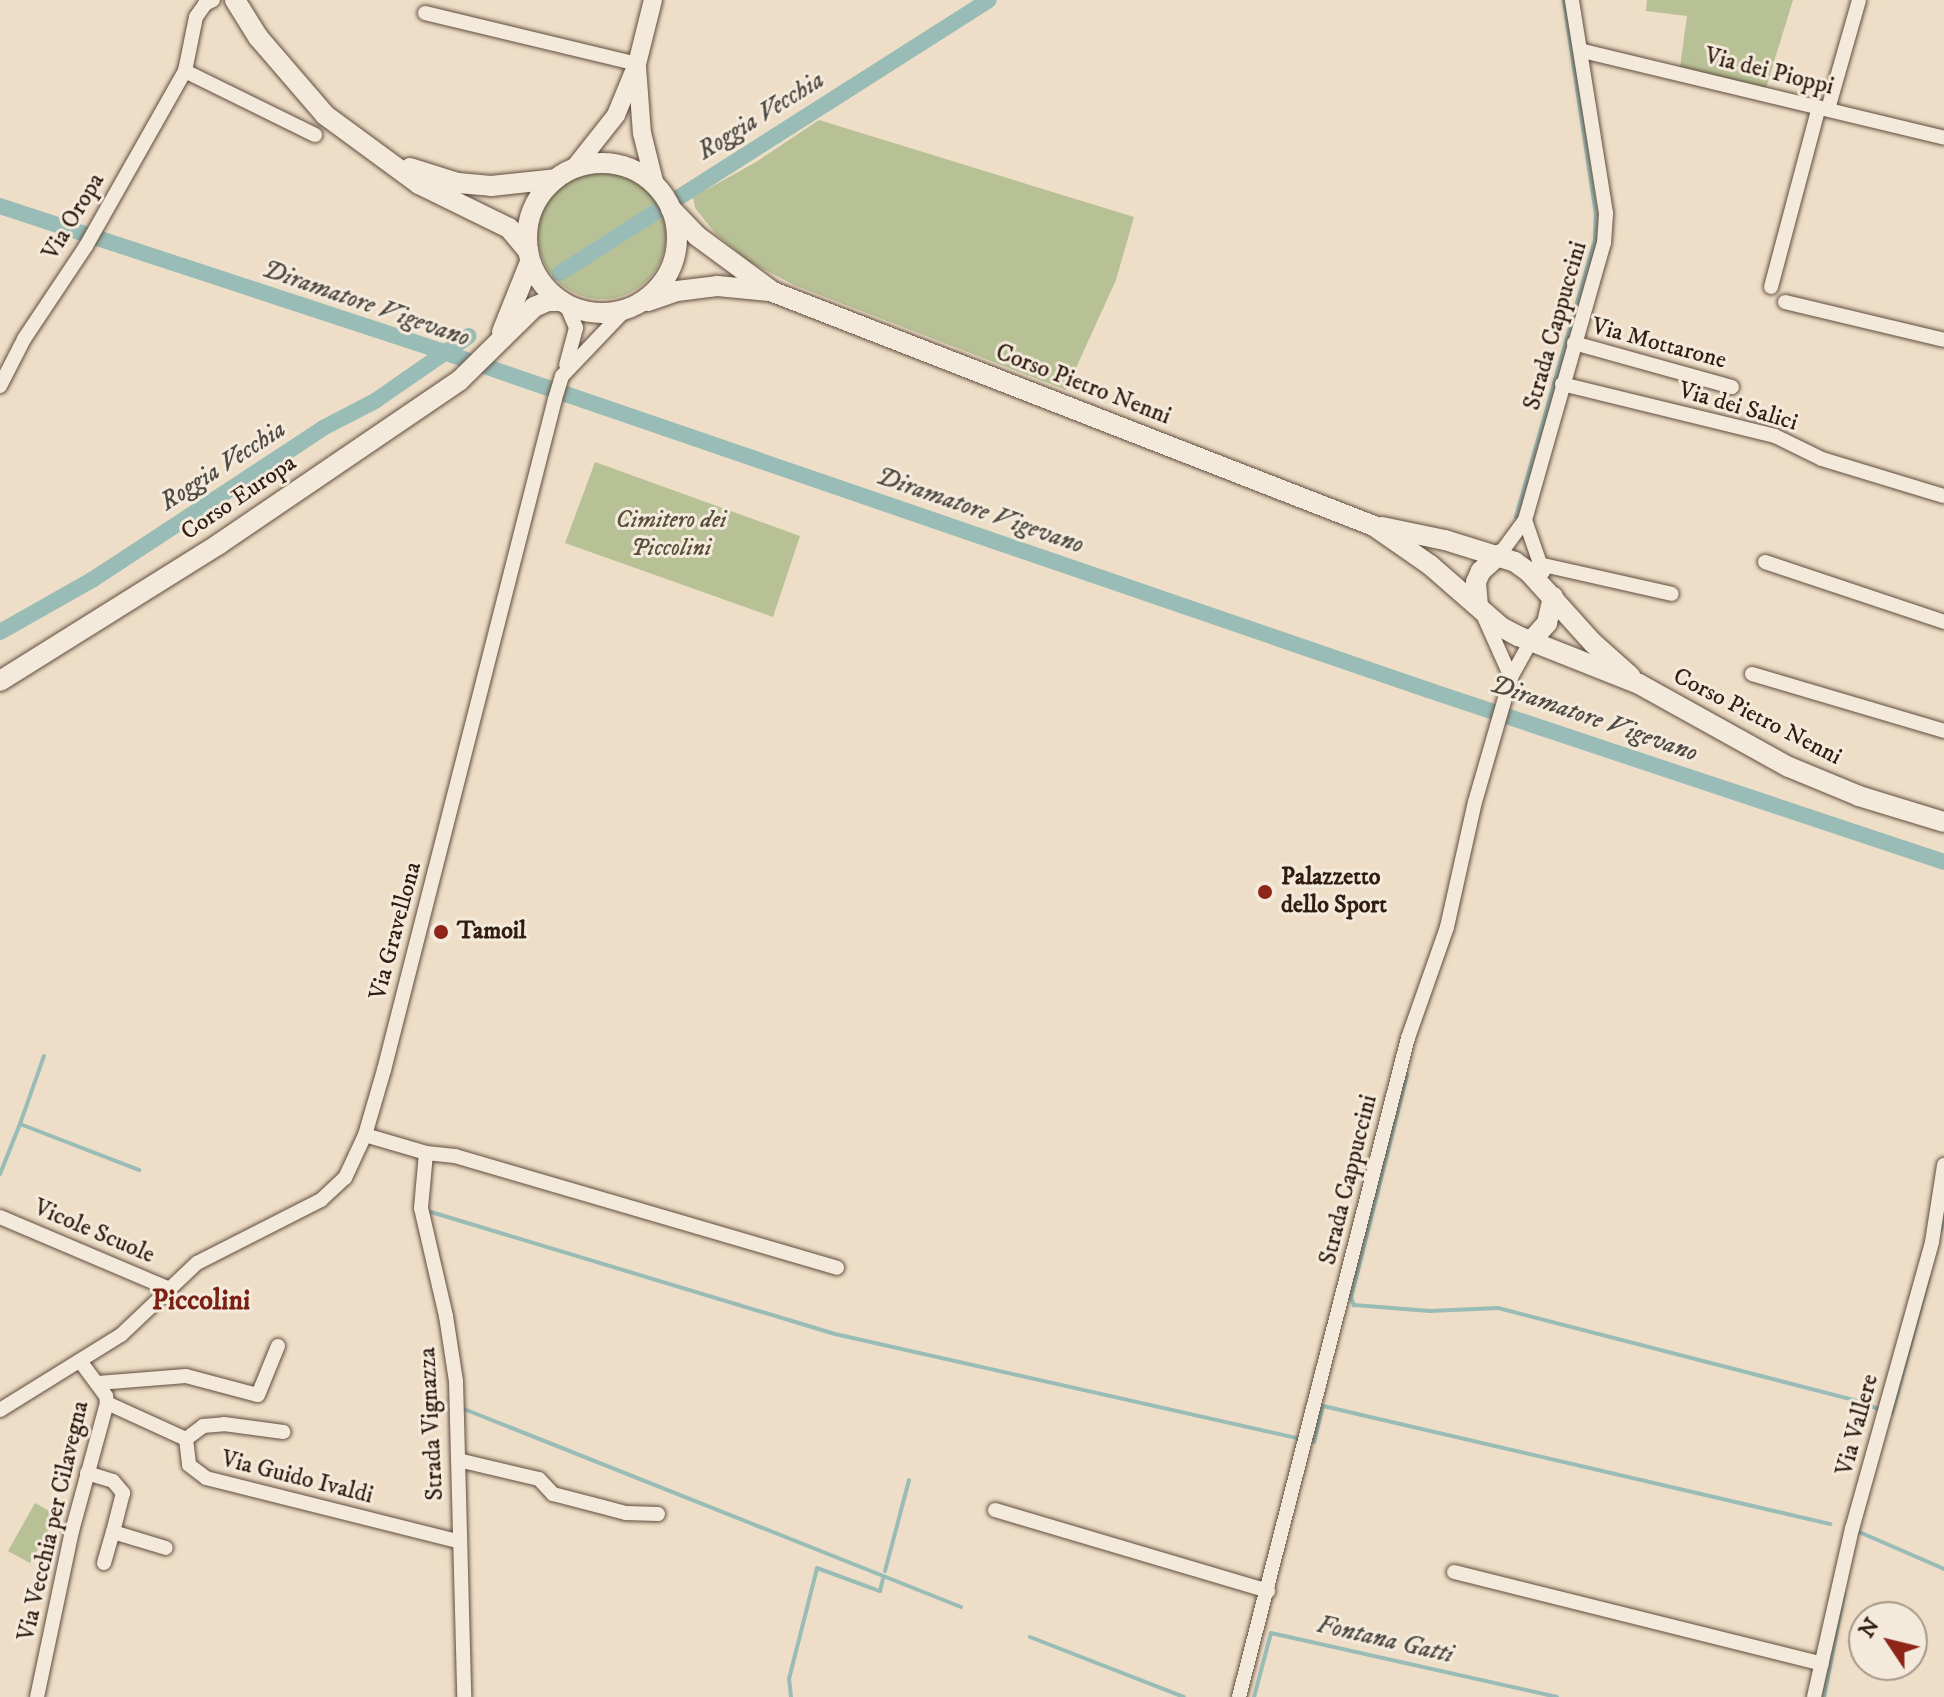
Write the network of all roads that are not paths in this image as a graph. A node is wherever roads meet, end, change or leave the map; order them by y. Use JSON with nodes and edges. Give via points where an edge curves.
{"nodes":[{"id":1,"x":213,"y":0,"type":"edge"},
{"id":2,"x":235,"y":0,"type":"edge"},
{"id":3,"x":653,"y":0,"type":"edge"},
{"id":4,"x":1572,"y":0,"type":"edge"},
{"id":5,"x":1859,"y":0,"type":"edge"},
{"id":6,"x":425,"y":13,"type":"dead end"},
{"id":7,"x":1583,"y":51,"type":"junction"},
{"id":8,"x":637,"y":64,"type":"junction"},
{"id":9,"x":185,"y":71,"type":"junction"},
{"id":10,"x":1824,"y":108,"type":"junction"},
{"id":11,"x":315,"y":135,"type":"dead end"},
{"id":12,"x":1944,"y":138,"type":"edge"},
{"id":13,"x":391,"y":162,"type":"junction"},
{"id":14,"x":575,"y":167,"type":"junction"},
{"id":15,"x":556,"y":179,"type":"junction"},
{"id":16,"x":666,"y":199,"type":"junction"},
{"id":17,"x":529,"y":257,"type":"junction"},
{"id":18,"x":1771,"y":287,"type":"dead end"},
{"id":19,"x":773,"y":292,"type":"junction"},
{"id":20,"x":1785,"y":302,"type":"dead end"},
{"id":21,"x":563,"y":303,"type":"junction"},
{"id":22,"x":631,"y":307,"type":"junction"},
{"id":23,"x":1944,"y":340,"type":"edge"},
{"id":24,"x":496,"y":343,"type":"junction"},
{"id":25,"x":1574,"y":343,"type":"junction"},
{"id":26,"x":562,"y":377,"type":"junction"},
{"id":27,"x":1562,"y":384,"type":"junction"},
{"id":28,"x":0,"y":386,"type":"edge"},
{"id":29,"x":1732,"y":387,"type":"dead end"},
{"id":30,"x":1944,"y":496,"type":"edge"},
{"id":31,"x":1525,"y":520,"type":"junction"},
{"id":32,"x":1374,"y":526,"type":"junction"},
{"id":33,"x":1500,"y":554,"type":"junction"},
{"id":34,"x":1765,"y":562,"type":"dead end"},
{"id":35,"x":1539,"y":564,"type":"junction"},
{"id":36,"x":1672,"y":594,"type":"dead end"},
{"id":37,"x":1553,"y":597,"type":"junction"},
{"id":38,"x":1478,"y":606,"type":"junction"},
{"id":39,"x":1944,"y":622,"type":"edge"},
{"id":40,"x":1531,"y":641,"type":"junction"},
{"id":41,"x":1752,"y":674,"type":"dead end"},
{"id":42,"x":1511,"y":677,"type":"junction"},
{"id":43,"x":0,"y":681,"type":"edge"},
{"id":44,"x":1639,"y":684,"type":"junction"},
{"id":45,"x":1944,"y":731,"type":"edge"},
{"id":46,"x":1944,"y":822,"type":"edge"},
{"id":47,"x":365,"y":1135,"type":"junction"},
{"id":48,"x":426,"y":1153,"type":"junction"},
{"id":49,"x":1944,"y":1165,"type":"edge"},
{"id":50,"x":0,"y":1217,"type":"edge"},
{"id":51,"x":837,"y":1268,"type":"dead end"},
{"id":52,"x":170,"y":1289,"type":"junction"},
{"id":53,"x":278,"y":1346,"type":"dead end"},
{"id":54,"x":80,"y":1361,"type":"junction"},
{"id":55,"x":98,"y":1383,"type":"junction"},
{"id":56,"x":107,"y":1403,"type":"junction"},
{"id":57,"x":0,"y":1410,"type":"edge"},
{"id":58,"x":283,"y":1432,"type":"dead end"},
{"id":59,"x":186,"y":1439,"type":"junction"},
{"id":60,"x":458,"y":1460,"type":"junction"},
{"id":61,"x":87,"y":1473,"type":"junction"},
{"id":62,"x":995,"y":1510,"type":"dead end"},
{"id":63,"x":658,"y":1514,"type":"dead end"},
{"id":64,"x":113,"y":1532,"type":"junction"},
{"id":65,"x":460,"y":1542,"type":"junction"},
{"id":66,"x":166,"y":1548,"type":"dead end"},
{"id":67,"x":104,"y":1563,"type":"dead end"},
{"id":68,"x":1454,"y":1572,"type":"dead end"},
{"id":69,"x":1268,"y":1591,"type":"junction"},
{"id":70,"x":1822,"y":1664,"type":"junction"},
{"id":71,"x":37,"y":1697,"type":"edge"},
{"id":72,"x":464,"y":1697,"type":"edge"},
{"id":73,"x":1239,"y":1697,"type":"edge"},
{"id":74,"x":1814,"y":1697,"type":"edge"}],
"edges":[{"from":1,"to":9,"type":"street","name":"Via Oropa","via":[[196,17]]},
{"from":2,"to":13,"type":"main road","via":[[258,37],[325,115]]},
{"from":3,"to":8,"type":"street"},
{"from":4,"to":7,"type":"street","name":"Strada Cappuccini"},
{"from":5,"to":10,"type":"street"},
{"from":6,"to":8,"type":"street"},
{"from":7,"to":10,"type":"street","name":"Via dei Pioppi"},
{"from":7,"to":25,"type":"street","name":"Strada Cappuccini","via":[[1606,213],[1604,243]]},
{"from":8,"to":14,"type":"street","via":[[616,115]]},
{"from":8,"to":16,"type":"street","via":[[642,133]]},
{"from":9,"to":11,"type":"street"},
{"from":9,"to":28,"type":"street","name":"Via Oropa"},
{"from":10,"to":12,"type":"street","name":"Via dei Pioppi"},
{"from":10,"to":18,"type":"street"},
{"from":13,"to":15,"type":"main road","via":[[458,183],[491,186]]},
{"from":13,"to":17,"type":"main road","via":[[419,184],[509,228]]},
{"from":14,"to":15,"type":"main road"},
{"from":14,"to":16,"type":"main road","via":[[626,166]]},
{"from":15,"to":17,"type":"main road","via":[[532,211]]},
{"from":16,"to":19,"type":"main road","name":"Corso Pietro Nenni","via":[[697,236]]},
{"from":16,"to":22,"type":"main road","via":[[676,227],[673,263],[652,294]]},
{"from":17,"to":21,"type":"main road","via":[[537,277]]},
{"from":17,"to":24,"type":"main road","via":[[520,295]]},
{"from":19,"to":22,"type":"main road","name":"Corso Pietro Nenni","via":[[717,286],[677,291]]},
{"from":19,"to":32,"type":"main road","name":"Corso Pietro Nenni"},
{"from":20,"to":23,"type":"street"},
{"from":21,"to":22,"type":"main road","via":[[596,313]]},
{"from":21,"to":24,"type":"main road","name":"Corso Europa","via":[[534,307]]},
{"from":21,"to":26,"type":"street","via":[[576,328]]},
{"from":22,"to":26,"type":"street","name":"Via Gravellona"},
{"from":24,"to":43,"type":"main road","name":"Corso Europa","via":[[459,381],[219,544]]},
{"from":25,"to":27,"type":"street","name":"Strada Cappuccini"},
{"from":25,"to":29,"type":"street","name":"Via Mottarone"},
{"from":26,"to":47,"type":"street","name":"Via Gravellona"},
{"from":27,"to":30,"type":"street","name":"Via dei Salici","via":[[1775,436],[1822,459]]},
{"from":27,"to":31,"type":"street","name":"Strada Cappuccini"},
{"from":31,"to":33,"type":"street"},
{"from":31,"to":35,"type":"street"},
{"from":32,"to":33,"type":"main road","name":"Corso Pietro Nenni"},
{"from":32,"to":38,"type":"main road","name":"Corso Pietro Nenni"},
{"from":33,"to":37,"type":"main road","name":"Corso Pietro Nenni","via":[[1529,572]]},
{"from":33,"to":38,"type":"main road","via":[[1476,582]]},
{"from":34,"to":39,"type":"street"},
{"from":35,"to":36,"type":"street"},
{"from":35,"to":37,"type":"street"},
{"from":37,"to":40,"type":"main road","via":[[1547,623]]},
{"from":37,"to":44,"type":"main road","name":"Corso Pietro Nenni"},
{"from":38,"to":40,"type":"main road","name":"Corso Pietro Nenni","via":[[1501,627]]},
{"from":38,"to":42,"type":"street"},
{"from":40,"to":42,"type":"street","name":"Strada Cappuccini"},
{"from":40,"to":44,"type":"main road","name":"Corso Pietro Nenni"},
{"from":41,"to":45,"type":"street"},
{"from":42,"to":69,"type":"street","name":"Strada Cappuccini","via":[[1447,927],[1408,1038]]},
{"from":44,"to":46,"type":"main road","name":"Corso Pietro Nenni","via":[[1789,767]]},
{"from":47,"to":48,"type":"street"},
{"from":47,"to":52,"type":"street","name":"Via Gravellona","via":[[345,1178],[321,1200],[197,1263]]},
{"from":48,"to":51,"type":"street","via":[[455,1156]]},
{"from":48,"to":60,"type":"street","name":"Strada Vignazza","via":[[421,1208],[456,1381]]},
{"from":49,"to":70,"type":"street","name":"Via Vallere","via":[[1932,1242],[1852,1529]]},
{"from":50,"to":52,"type":"street","name":"Vicole Scuole"},
{"from":52,"to":54,"type":"street","name":"Via Gravellona","via":[[121,1335]]},
{"from":53,"to":55,"type":"street","via":[[258,1395],[186,1376]]},
{"from":54,"to":55,"type":"street","name":"Via Vecchia per Cilavegna"},
{"from":54,"to":57,"type":"street","name":"Via Gravellona"},
{"from":55,"to":56,"type":"street","name":"Via Vecchia per Cilavegna"},
{"from":56,"to":59,"type":"street"},
{"from":56,"to":61,"type":"street","name":"Via Vecchia per Cilavegna"},
{"from":58,"to":59,"type":"street","via":[[224,1424],[203,1426]]},
{"from":59,"to":65,"type":"street","name":"Via Guido Ivaldi","via":[[189,1465],[206,1478]]},
{"from":60,"to":63,"type":"street","via":[[539,1479],[553,1494],[626,1513]]},
{"from":60,"to":65,"type":"street","name":"Strada Vignazza"},
{"from":61,"to":64,"type":"street","via":[[113,1481],[123,1493]]},
{"from":61,"to":71,"type":"street","name":"Via Vecchia per Cilavegna"},
{"from":62,"to":69,"type":"street"},
{"from":64,"to":66,"type":"street"},
{"from":64,"to":67,"type":"street"},
{"from":65,"to":72,"type":"street","name":"Strada Vignazza"},
{"from":68,"to":70,"type":"street"},
{"from":69,"to":73,"type":"street","name":"Strada Cappuccini"},
{"from":70,"to":74,"type":"street","name":"Via Vallere"}]}
